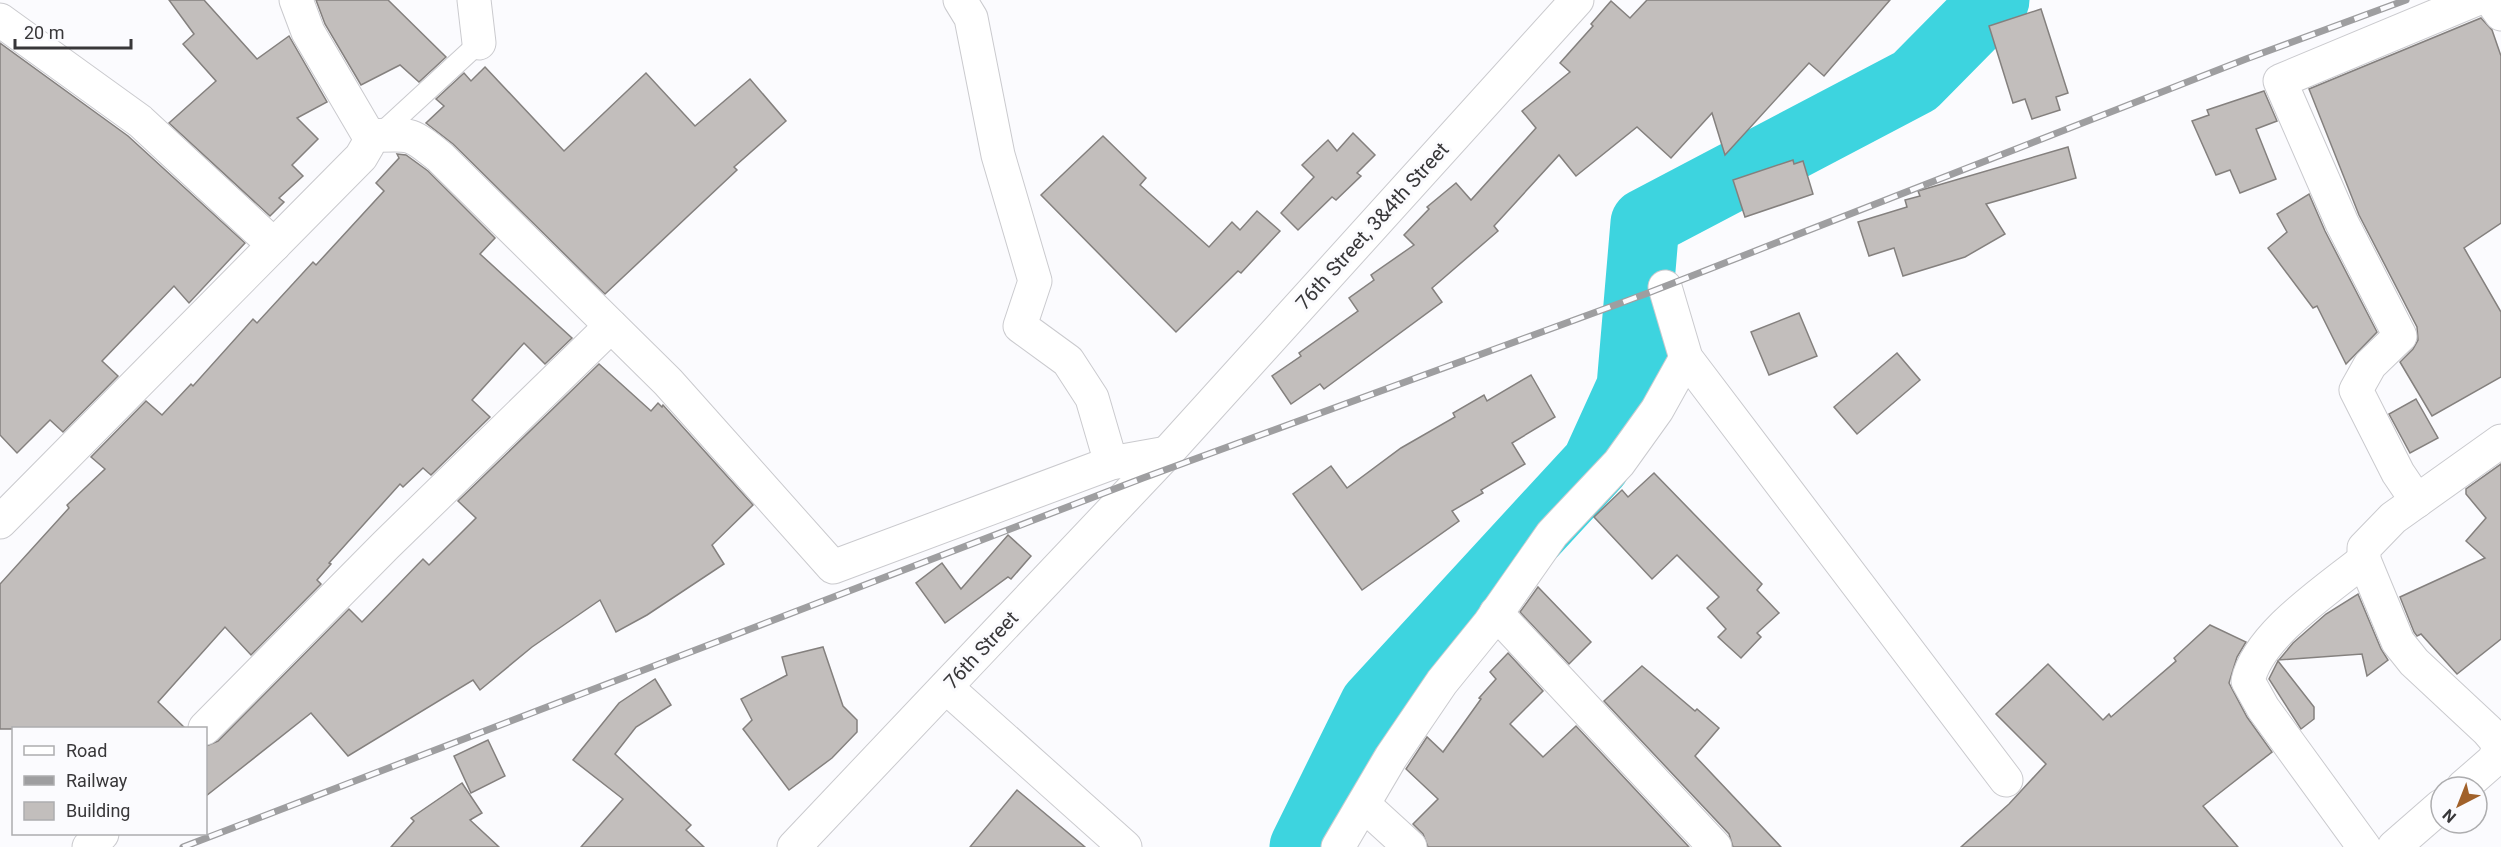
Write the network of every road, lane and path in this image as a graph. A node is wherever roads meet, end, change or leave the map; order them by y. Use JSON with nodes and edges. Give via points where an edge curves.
{"nodes":[{"id":1,"x":296,"y":0,"type":"edge"},
{"id":2,"x":474,"y":0,"type":"edge"},
{"id":3,"x":960,"y":0,"type":"edge"},
{"id":4,"x":1577,"y":0,"type":"edge"},
{"id":5,"x":2474,"y":0,"type":"edge"},
{"id":6,"x":2491,"y":0,"type":"edge"},
{"id":7,"x":2501,"y":14,"type":"edge"},
{"id":8,"x":0,"y":20,"type":"edge"},
{"id":9,"x":479,"y":43,"type":"joint"},
{"id":10,"x":374,"y":136,"type":"junction"},
{"id":11,"x":274,"y":245,"type":"junction"},
{"id":12,"x":1665,"y":286,"type":"dead end"},
{"id":13,"x":611,"y":326,"type":"junction"},
{"id":14,"x":1686,"y":358,"type":"junction"},
{"id":15,"x":2501,"y":441,"type":"edge"},
{"id":16,"x":1167,"y":453,"type":"junction"},
{"id":17,"x":1111,"y":463,"type":"junction"},
{"id":18,"x":2417,"y":501,"type":"junction"},
{"id":19,"x":0,"y":522,"type":"edge"},
{"id":20,"x":2364,"y":560,"type":"junction"},
{"id":21,"x":1496,"y":613,"type":"junction"},
{"id":22,"x":946,"y":687,"type":"junction"},
{"id":23,"x":207,"y":727,"type":"edge"},
{"id":24,"x":2477,"y":775,"type":"edge"},
{"id":25,"x":2006,"y":780,"type":"dead end"},
{"id":26,"x":1364,"y":805,"type":"junction"},
{"id":27,"x":2429,"y":816,"type":"edge"},
{"id":28,"x":101,"y":835,"type":"edge"},
{"id":29,"x":89,"y":847,"type":"edge"},
{"id":30,"x":794,"y":847,"type":"edge"},
{"id":31,"x":1125,"y":847,"type":"edge"},
{"id":32,"x":1338,"y":847,"type":"edge"},
{"id":33,"x":1410,"y":847,"type":"edge"},
{"id":34,"x":1715,"y":847,"type":"edge"},
{"id":35,"x":2364,"y":847,"type":"edge"},
{"id":36,"x":2394,"y":847,"type":"edge"}],
"edges":[{"from":1,"to":10,"type":"street","via":[[308,32]]},
{"from":2,"to":9,"type":"street"},
{"from":3,"to":17,"type":"street","via":[[971,18],[998,155],[1035,280],[1020,326],[1068,361],[1092,398]]},
{"from":4,"to":16,"type":"street","name":"76th Street, 3&4th Street"},
{"from":5,"to":18,"type":"street","via":[[2280,81],[2342,223],[2400,336],[2370,365],[2356,390],[2398,473]]},
{"from":6,"to":7,"type":"street"},
{"from":8,"to":11,"type":"street","via":[[140,121]]},
{"from":9,"to":10,"type":"lane"},
{"from":10,"to":11,"type":"street","via":[[361,157]]},
{"from":10,"to":13,"type":"street","via":[[407,134],[417,138]]},
{"from":11,"to":19,"type":"street"},
{"from":12,"to":14,"type":"street"},
{"from":13,"to":17,"type":"street","via":[[668,382],[833,567]]},
{"from":13,"to":23,"type":"street","via":[[386,545]]},
{"from":14,"to":21,"type":"street","via":[[1657,410],[1619,463],[1552,534]]},
{"from":14,"to":25,"type":"street"},
{"from":15,"to":18,"type":"street"},
{"from":16,"to":17,"type":"street"},
{"from":16,"to":22,"type":"street","name":"76th Street"},
{"from":18,"to":20,"type":"street","via":[[2393,518],[2364,549]]},
{"from":20,"to":24,"type":"street","via":[[2398,642],[2500,745],[2494,760]]},
{"from":20,"to":35,"type":"street","via":[[2284,624],[2251,666],[2248,681],[2263,708]]},
{"from":21,"to":26,"type":"street","via":[[1429,701]]},
{"from":21,"to":34,"type":"street"},
{"from":22,"to":30,"type":"street","name":"76th Street"},
{"from":22,"to":31,"type":"street"},
{"from":26,"to":32,"type":"street"},
{"from":26,"to":33,"type":"street"},
{"from":27,"to":36,"type":"street"},
{"from":28,"to":29,"type":"street"}]}
